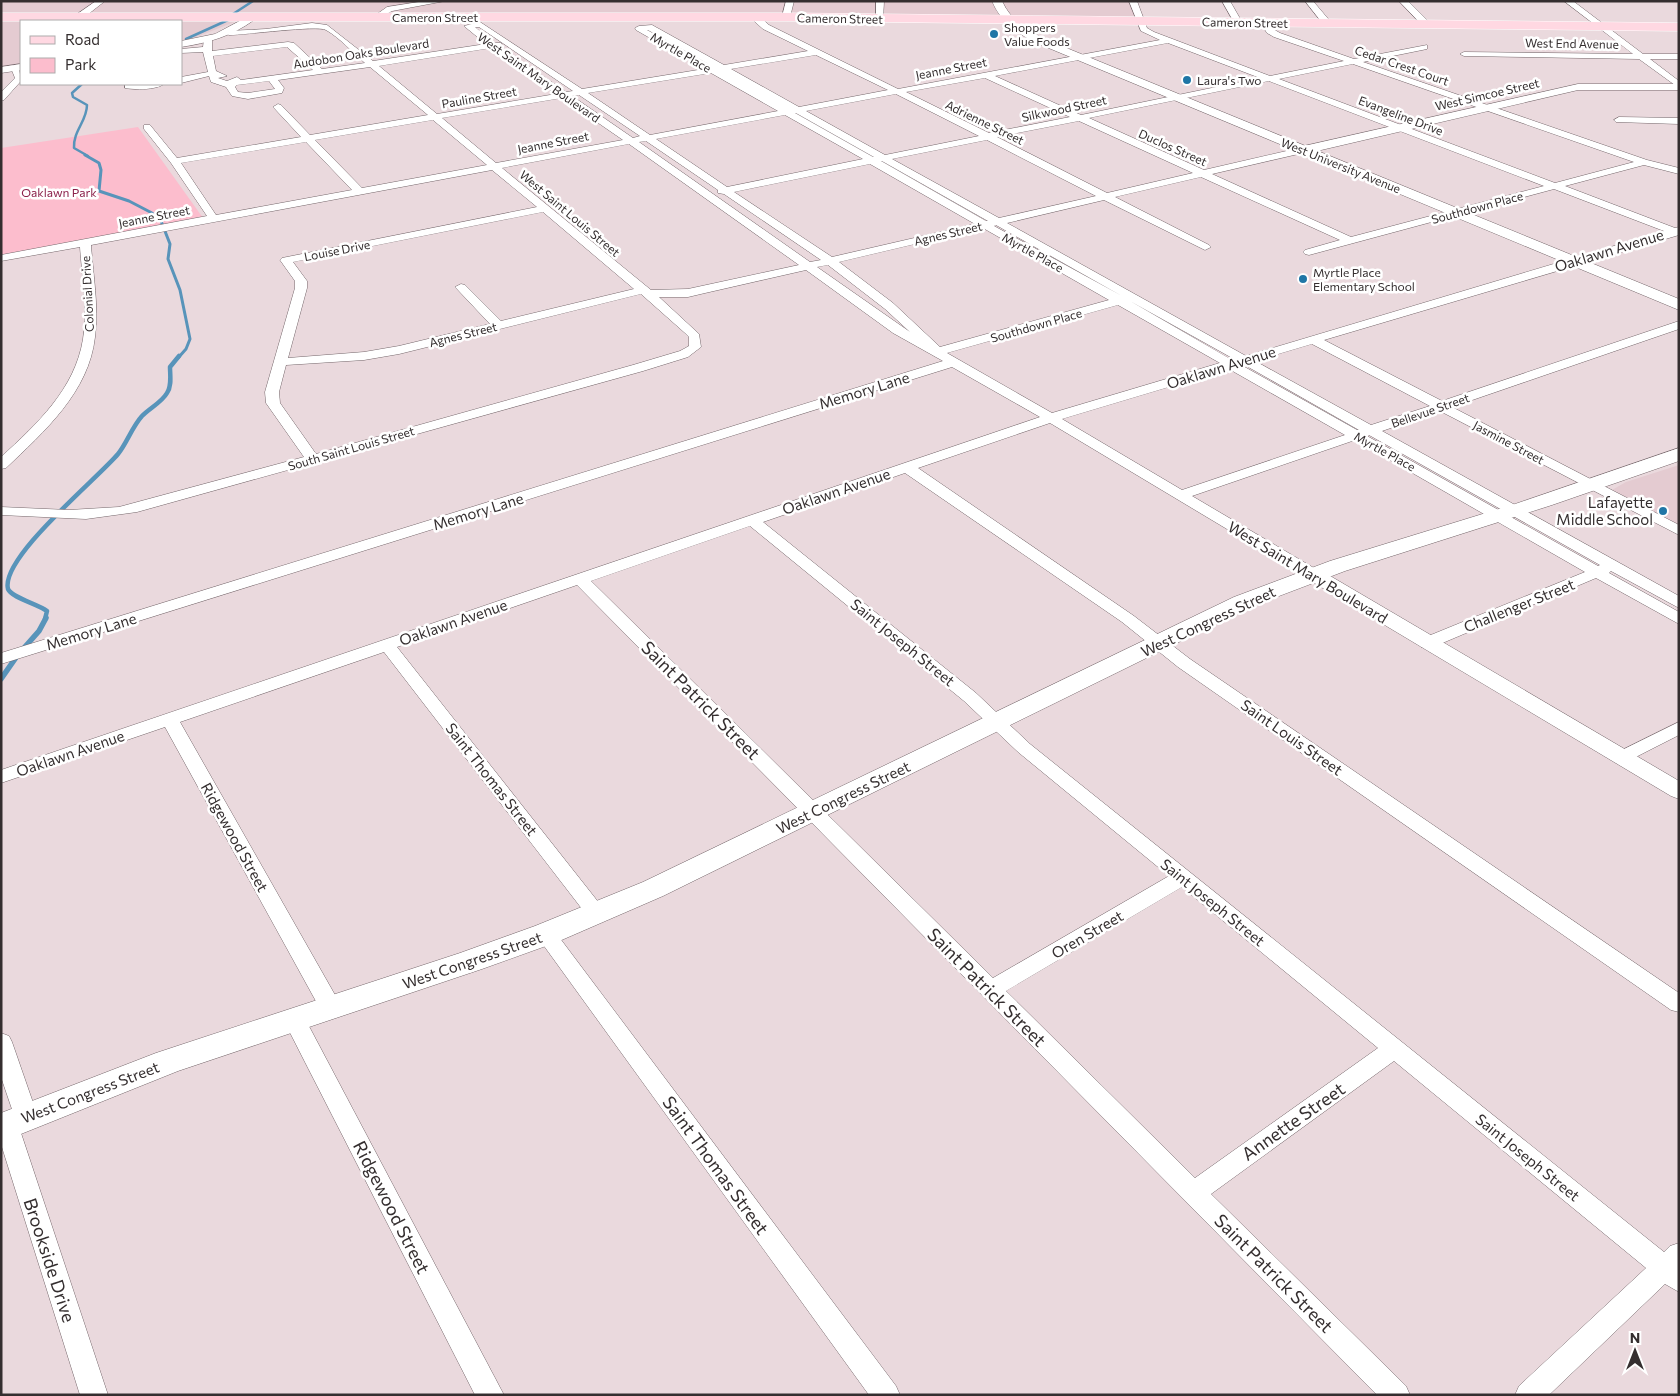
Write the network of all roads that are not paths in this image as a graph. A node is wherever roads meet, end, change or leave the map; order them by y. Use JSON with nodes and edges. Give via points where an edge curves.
{"nodes":[{"id":1,"x":100,"y":1,"type":"edge"},
{"id":2,"x":441,"y":1,"type":"edge"},
{"id":3,"x":790,"y":1,"type":"edge"},
{"id":4,"x":880,"y":1,"type":"edge"},
{"id":5,"x":997,"y":1,"type":"edge"},
{"id":6,"x":1133,"y":1,"type":"edge"},
{"id":7,"x":1226,"y":1,"type":"edge"},
{"id":8,"x":1309,"y":1,"type":"edge"},
{"id":9,"x":1403,"y":1,"type":"edge"},
{"id":10,"x":1568,"y":1,"type":"edge"},
{"id":11,"x":1,"y":17,"type":"edge"},
{"id":12,"x":79,"y":17,"type":"junction"},
{"id":13,"x":377,"y":17,"type":"junction"},
{"id":14,"x":758,"y":17,"type":"junction"},
{"id":15,"x":786,"y":17,"type":"junction"},
{"id":16,"x":251,"y":18,"type":"junction"},
{"id":17,"x":880,"y":18,"type":"junction"},
{"id":18,"x":1006,"y":19,"type":"junction"},
{"id":19,"x":1141,"y":21,"type":"junction"},
{"id":20,"x":330,"y":22,"type":"junction"},
{"id":21,"x":1238,"y":22,"type":"junction"},
{"id":22,"x":1264,"y":22,"type":"junction"},
{"id":23,"x":1327,"y":23,"type":"junction"},
{"id":24,"x":1426,"y":24,"type":"junction"},
{"id":25,"x":1600,"y":26,"type":"junction"},
{"id":26,"x":1679,"y":28,"type":"edge"},
{"id":27,"x":229,"y":32,"type":"junction"},
{"id":28,"x":1168,"y":41,"type":"junction"},
{"id":29,"x":509,"y":43,"type":"junction"},
{"id":30,"x":182,"y":44,"type":"edge"},
{"id":31,"x":493,"y":46,"type":"junction"},
{"id":32,"x":208,"y":47,"type":"junction"},
{"id":33,"x":1424,"y":47,"type":"dead end"},
{"id":34,"x":182,"y":51,"type":"edge"},
{"id":35,"x":817,"y":52,"type":"junction"},
{"id":36,"x":1464,"y":54,"type":"dead end"},
{"id":37,"x":1641,"y":56,"type":"junction"},
{"id":38,"x":1679,"y":56,"type":"edge"},
{"id":39,"x":1080,"y":57,"type":"junction"},
{"id":40,"x":1354,"y":62,"type":"junction"},
{"id":41,"x":372,"y":64,"type":"junction"},
{"id":42,"x":18,"y":67,"type":"edge"},
{"id":43,"x":718,"y":69,"type":"junction"},
{"id":44,"x":1,"y":70,"type":"edge"},
{"id":45,"x":320,"y":72,"type":"junction"},
{"id":46,"x":212,"y":73,"type":"junction"},
{"id":47,"x":986,"y":75,"type":"junction"},
{"id":48,"x":271,"y":78,"type":"junction"},
{"id":49,"x":1269,"y":79,"type":"junction"},
{"id":50,"x":182,"y":80,"type":"edge"},
{"id":51,"x":235,"y":82,"type":"junction"},
{"id":52,"x":128,"y":85,"type":"edge"},
{"id":53,"x":153,"y":85,"type":"edge"},
{"id":54,"x":1679,"y":86,"type":"edge"},
{"id":55,"x":581,"y":92,"type":"junction"},
{"id":56,"x":895,"y":92,"type":"junction"},
{"id":57,"x":565,"y":95,"type":"junction"},
{"id":58,"x":1,"y":98,"type":"edge"},
{"id":59,"x":1177,"y":98,"type":"junction"},
{"id":60,"x":278,"y":107,"type":"dead end"},
{"id":61,"x":1488,"y":108,"type":"junction"},
{"id":62,"x":792,"y":111,"type":"junction"},
{"id":63,"x":435,"y":117,"type":"junction"},
{"id":64,"x":1080,"y":118,"type":"junction"},
{"id":65,"x":1619,"y":120,"type":"dead end"},
{"id":66,"x":1679,"y":121,"type":"edge"},
{"id":67,"x":147,"y":127,"type":"dead end"},
{"id":68,"x":1400,"y":128,"type":"junction"},
{"id":69,"x":989,"y":137,"type":"junction"},
{"id":70,"x":646,"y":138,"type":"junction"},
{"id":71,"x":308,"y":139,"type":"junction"},
{"id":72,"x":630,"y":141,"type":"junction"},
{"id":73,"x":1304,"y":150,"type":"junction"},
{"id":74,"x":879,"y":159,"type":"junction"},
{"id":75,"x":175,"y":161,"type":"junction"},
{"id":76,"x":1644,"y":162,"type":"junction"},
{"id":77,"x":495,"y":166,"type":"junction"},
{"id":78,"x":1679,"y":171,"type":"edge"},
{"id":79,"x":1203,"y":174,"type":"junction"},
{"id":80,"x":1554,"y":186,"type":"junction"},
{"id":81,"x":727,"y":190,"type":"junction"},
{"id":82,"x":360,"y":192,"type":"junction"},
{"id":83,"x":708,"y":194,"type":"junction"},
{"id":84,"x":1106,"y":197,"type":"junction"},
{"id":85,"x":544,"y":209,"type":"junction"},
{"id":86,"x":1456,"y":212,"type":"junction"},
{"id":87,"x":214,"y":219,"type":"junction"},
{"id":88,"x":997,"y":222,"type":"junction"},
{"id":89,"x":985,"y":225,"type":"junction"},
{"id":90,"x":1677,"y":231,"type":"edge"},
{"id":91,"x":1350,"y":241,"type":"junction"},
{"id":92,"x":84,"y":243,"type":"junction"},
{"id":93,"x":1205,"y":247,"type":"dead end"},
{"id":94,"x":1310,"y":252,"type":"dead end"},
{"id":95,"x":1,"y":258,"type":"edge"},
{"id":96,"x":830,"y":261,"type":"junction"},
{"id":97,"x":1574,"y":261,"type":"junction"},
{"id":98,"x":809,"y":266,"type":"junction"},
{"id":99,"x":461,"y":287,"type":"dead end"},
{"id":100,"x":646,"y":292,"type":"junction"},
{"id":101,"x":1134,"y":297,"type":"junction"},
{"id":102,"x":1119,"y":301,"type":"junction"},
{"id":103,"x":1679,"y":305,"type":"edge"},
{"id":104,"x":498,"y":325,"type":"junction"},
{"id":105,"x":1679,"y":325,"type":"edge"},
{"id":106,"x":1312,"y":339,"type":"junction"},
{"id":107,"x":695,"y":347,"type":"joint"},
{"id":108,"x":938,"y":352,"type":"junction"},
{"id":109,"x":280,"y":362,"type":"junction"},
{"id":110,"x":954,"y":362,"type":"junction"},
{"id":111,"x":1238,"y":362,"type":"junction"},
{"id":112,"x":1441,"y":406,"type":"junction"},
{"id":113,"x":1052,"y":418,"type":"junction"},
{"id":114,"x":1370,"y":430,"type":"junction"},
{"id":115,"x":1356,"y":435,"type":"junction"},
{"id":116,"x":1679,"y":454,"type":"edge"},
{"id":117,"x":313,"y":459,"type":"junction"},
{"id":118,"x":1,"y":465,"type":"edge"},
{"id":119,"x":906,"y":467,"type":"junction"},
{"id":120,"x":1589,"y":484,"type":"junction"},
{"id":121,"x":1181,"y":495,"type":"junction"},
{"id":122,"x":1,"y":511,"type":"edge"},
{"id":123,"x":1506,"y":514,"type":"junction"},
{"id":124,"x":752,"y":520,"type":"junction"},
{"id":125,"x":1679,"y":531,"type":"edge"},
{"id":126,"x":1612,"y":566,"type":"junction"},
{"id":127,"x":1597,"y":573,"type":"junction"},
{"id":128,"x":1313,"y":574,"type":"junction"},
{"id":129,"x":579,"y":578,"type":"junction"},
{"id":130,"x":1679,"y":604,"type":"edge"},
{"id":131,"x":1679,"y":619,"type":"edge"},
{"id":132,"x":1160,"y":643,"type":"junction"},
{"id":133,"x":1427,"y":643,"type":"junction"},
{"id":134,"x":387,"y":645,"type":"junction"},
{"id":135,"x":1,"y":659,"type":"edge"},
{"id":136,"x":169,"y":719,"type":"junction"},
{"id":137,"x":997,"y":722,"type":"junction"},
{"id":138,"x":1679,"y":728,"type":"edge"},
{"id":139,"x":1622,"y":756,"type":"junction"},
{"id":140,"x":1,"y":778,"type":"edge"},
{"id":141,"x":1679,"y":791,"type":"edge"},
{"id":142,"x":812,"y":811,"type":"junction"},
{"id":143,"x":1183,"y":877,"type":"junction"},
{"id":144,"x":596,"y":913,"type":"junction"},
{"id":145,"x":546,"y":934,"type":"junction"},
{"id":146,"x":990,"y":990,"type":"junction"},
{"id":147,"x":1679,"y":1004,"type":"edge"},
{"id":148,"x":330,"y":1008,"type":"junction"},
{"id":149,"x":294,"y":1019,"type":"junction"},
{"id":150,"x":1,"y":1042,"type":"edge"},
{"id":151,"x":1394,"y":1049,"type":"junction"},
{"id":152,"x":11,"y":1123,"type":"edge"},
{"id":153,"x":1193,"y":1193,"type":"junction"},
{"id":154,"x":1674,"y":1267,"type":"edge"},
{"id":155,"x":94,"y":1395,"type":"edge"},
{"id":156,"x":490,"y":1395,"type":"edge"},
{"id":157,"x":886,"y":1395,"type":"edge"},
{"id":158,"x":1396,"y":1395,"type":"edge"},
{"id":159,"x":1529,"y":1395,"type":"edge"}],
"edges":[{"from":1,"to":12,"type":"street"},
{"from":2,"to":13,"type":"street","via":[[390,9]]},
{"from":3,"to":15,"type":"street"},
{"from":4,"to":17,"type":"street"},
{"from":5,"to":18,"type":"main road"},
{"from":6,"to":19,"type":"street","name":"Evangeline Drive"},
{"from":7,"to":21,"type":"street"},
{"from":8,"to":23,"type":"street"},
{"from":9,"to":24,"type":"street"},
{"from":10,"to":25,"type":"street"},
{"from":11,"to":12,"type":"main road","name":"Cameron Street"},
{"from":12,"to":16,"type":"main road","name":"Cameron Street"},
{"from":13,"to":14,"type":"main road","name":"Cameron Street"},
{"from":13,"to":20,"type":"main road","name":"Cameron Street"},
{"from":14,"to":15,"type":"main road","name":"Cameron Street"},
{"from":14,"to":35,"type":"street","name":"Adrienne Street","via":[[766,27]]},
{"from":15,"to":17,"type":"main road","name":"Cameron Street"},
{"from":16,"to":20,"type":"main road","name":"Cameron Street"},
{"from":16,"to":27,"type":"street"},
{"from":17,"to":18,"type":"main road","name":"Cameron Street"},
{"from":18,"to":19,"type":"main road","name":"Cameron Street"},
{"from":18,"to":39,"type":"main road","name":"West University Avenue","via":[[1036,39]]},
{"from":19,"to":21,"type":"main road","name":"Cameron Street"},
{"from":19,"to":28,"type":"street","name":"Evangeline Drive","via":[[1147,32]]},
{"from":20,"to":27,"type":"street","via":[[266,31]]},
{"from":20,"to":41,"type":"street","name":"West Saint Louis Street"},
{"from":21,"to":22,"type":"main road","name":"Cameron Street"},
{"from":22,"to":23,"type":"main road","name":"Cameron Street"},
{"from":22,"to":40,"type":"street","name":"Cedar Crest Court","via":[[1272,33]]},
{"from":23,"to":24,"type":"main road","name":"Cameron Street"},
{"from":24,"to":25,"type":"main road","name":"Cameron Street"},
{"from":25,"to":26,"type":"main road","name":"Cameron Street"},
{"from":25,"to":37,"type":"street"},
{"from":27,"to":32,"type":"street"},
{"from":28,"to":39,"type":"street","name":"Jeanne Street"},
{"from":28,"to":49,"type":"street","name":"Evangeline Drive"},
{"from":29,"to":31,"type":"street","name":"Audobon Oaks Boulevard"},
{"from":29,"to":31,"type":"street","name":"West Saint Mary Boulevard","via":[[480,24],[468,26]]},
{"from":29,"to":55,"type":"street","name":"West Saint Mary Boulevard"},
{"from":30,"to":32,"type":"street"},
{"from":31,"to":41,"type":"street","name":"Audobon Oaks Boulevard"},
{"from":31,"to":57,"type":"street","name":"West Saint Mary Boulevard"},
{"from":32,"to":34,"type":"street"},
{"from":32,"to":45,"type":"street","via":[[288,44]]},
{"from":32,"to":46,"type":"street"},
{"from":33,"to":40,"type":"street","name":"Silkwood Street"},
{"from":35,"to":43,"type":"street","name":"Pauline Street"},
{"from":35,"to":56,"type":"street","name":"Adrienne Street"},
{"from":36,"to":37,"type":"street","name":"West End Avenue"},
{"from":37,"to":38,"type":"street","name":"West End Avenue"},
{"from":37,"to":54,"type":"street"},
{"from":39,"to":47,"type":"street","name":"Jeanne Street"},
{"from":39,"to":59,"type":"main road","name":"West University Avenue"},
{"from":40,"to":49,"type":"street","name":"Silkwood Street"},
{"from":40,"to":61,"type":"street","name":"Cedar Crest Court"},
{"from":41,"to":45,"type":"street","name":"Audobon Oaks Boulevard"},
{"from":41,"to":63,"type":"street","name":"West Saint Louis Street"},
{"from":42,"to":44,"type":"street"},
{"from":42,"to":58,"type":"street","via":[[20,78]]},
{"from":43,"to":43,"type":"street","name":"Myrtle Place","via":[[649,27],[640,27]]},
{"from":43,"to":55,"type":"street","name":"Pauline Street"},
{"from":43,"to":62,"type":"street","name":"Myrtle Place"},
{"from":45,"to":48,"type":"street","name":"Audobon Oaks Boulevard"},
{"from":46,"to":50,"type":"street"},
{"from":46,"to":51,"type":"street","via":[[216,82]]},
{"from":47,"to":56,"type":"street","name":"Jeanne Street"},
{"from":47,"to":64,"type":"street","name":"Duclos Street"},
{"from":48,"to":51,"type":"street","name":"Audobon Oaks Boulevard"},
{"from":48,"to":51,"type":"street","via":[[279,91],[253,96],[235,94],[230,88]]},
{"from":49,"to":59,"type":"street","name":"Silkwood Street"},
{"from":49,"to":68,"type":"street","name":"Evangeline Drive"},
{"from":52,"to":53,"type":"street","via":[[132,88]]},
{"from":54,"to":61,"type":"street","name":"West Simcoe Street","via":[[1578,87]]},
{"from":55,"to":57,"type":"street","name":"Pauline Street"},
{"from":55,"to":70,"type":"street","name":"West Saint Mary Boulevard"},
{"from":56,"to":62,"type":"street","name":"Jeanne Street"},
{"from":56,"to":69,"type":"street","name":"Adrienne Street"},
{"from":57,"to":63,"type":"street","name":"Pauline Street"},
{"from":57,"to":72,"type":"street","name":"West Saint Mary Boulevard"},
{"from":59,"to":64,"type":"street","name":"Silkwood Street"},
{"from":59,"to":73,"type":"main road","name":"West University Avenue"},
{"from":60,"to":71,"type":"street"},
{"from":61,"to":68,"type":"street","name":"West Simcoe Street"},
{"from":61,"to":76,"type":"street","name":"Cedar Crest Court"},
{"from":62,"to":70,"type":"street","name":"Jeanne Street"},
{"from":62,"to":74,"type":"street","name":"Myrtle Place"},
{"from":63,"to":71,"type":"street","name":"Pauline Street"},
{"from":63,"to":77,"type":"street","name":"West Saint Louis Street"},
{"from":64,"to":69,"type":"street","name":"Silkwood Street"},
{"from":64,"to":79,"type":"street","name":"Duclos Street"},
{"from":65,"to":66,"type":"street"},
{"from":67,"to":75,"type":"street"},
{"from":68,"to":73,"type":"street","name":"West Simcoe Street"},
{"from":68,"to":80,"type":"street","name":"Evangeline Drive"},
{"from":69,"to":74,"type":"street","name":"Silkwood Street"},
{"from":69,"to":84,"type":"street","name":"Adrienne Street"},
{"from":70,"to":72,"type":"street","name":"Jeanne Street"},
{"from":70,"to":81,"type":"street","name":"West Saint Mary Boulevard"},
{"from":71,"to":75,"type":"street","name":"Pauline Street"},
{"from":71,"to":82,"type":"street"},
{"from":72,"to":77,"type":"street","name":"Jeanne Street"},
{"from":72,"to":83,"type":"street","name":"West Saint Mary Boulevard"},
{"from":73,"to":79,"type":"street","name":"Agnes Street"},
{"from":73,"to":86,"type":"main road","name":"West University Avenue"},
{"from":74,"to":81,"type":"street","name":"Silkwood Street"},
{"from":74,"to":88,"type":"street","name":"Myrtle Place"},
{"from":74,"to":89,"type":"street","name":"Myrtle Place"},
{"from":75,"to":87,"type":"street"},
{"from":76,"to":78,"type":"street","name":"Cedar Crest Court"},
{"from":76,"to":80,"type":"street","name":"Southdown Place"},
{"from":77,"to":82,"type":"street","name":"Jeanne Street"},
{"from":77,"to":85,"type":"street","name":"West Saint Louis Street"},
{"from":79,"to":84,"type":"street","name":"Agnes Street"},
{"from":79,"to":91,"type":"street","name":"Duclos Street"},
{"from":80,"to":86,"type":"street","name":"Southdown Place"},
{"from":80,"to":90,"type":"street","name":"Evangeline Drive"},
{"from":81,"to":83,"type":"street","name":"Silkwood Street"},
{"from":81,"to":96,"type":"street","name":"West Saint Mary Boulevard"},
{"from":82,"to":87,"type":"street","name":"Jeanne Street"},
{"from":83,"to":98,"type":"street","name":"West Saint Mary Boulevard"},
{"from":84,"to":88,"type":"street","name":"Agnes Street"},
{"from":84,"to":93,"type":"street","name":"Adrienne Street"},
{"from":85,"to":100,"type":"street","name":"West Saint Louis Street"},
{"from":85,"to":109,"type":"street","name":"Louise Drive","via":[[286,260],[301,282],[301,288]]},
{"from":86,"to":91,"type":"street","name":"Southdown Place"},
{"from":86,"to":97,"type":"main road","name":"West University Avenue"},
{"from":87,"to":92,"type":"street","name":"Jeanne Street"},
{"from":88,"to":89,"type":"street","name":"Agnes Street"},
{"from":88,"to":101,"type":"street","name":"Myrtle Place"},
{"from":89,"to":96,"type":"street","name":"Agnes Street"},
{"from":89,"to":102,"type":"street","name":"Myrtle Place"},
{"from":90,"to":97,"type":"street","name":"Oaklawn Avenue"},
{"from":91,"to":94,"type":"street","name":"Southdown Place"},
{"from":92,"to":95,"type":"street","name":"Jeanne Street"},
{"from":92,"to":118,"type":"street","name":"Colonial Drive","via":[[90,325],[85,360],[62,402]]},
{"from":96,"to":98,"type":"street","name":"Agnes Street"},
{"from":96,"to":108,"type":"street","name":"West Saint Mary Boulevard","via":[[889,306]]},
{"from":97,"to":103,"type":"main road","name":"West University Avenue"},
{"from":97,"to":106,"type":"street","name":"Oaklawn Avenue"},
{"from":98,"to":100,"type":"street","name":"Agnes Street","via":[[688,293]]},
{"from":98,"to":108,"type":"street","name":"West Saint Mary Boulevard","via":[[897,330]]},
{"from":99,"to":104,"type":"street"},
{"from":100,"to":104,"type":"street","name":"Agnes Street"},
{"from":100,"to":107,"type":"street","name":"West Saint Louis Street","via":[[689,330],[695,337]]},
{"from":101,"to":102,"type":"street","name":"Southdown Place"},
{"from":101,"to":111,"type":"street","name":"Myrtle Place"},
{"from":102,"to":108,"type":"street","name":"Southdown Place"},
{"from":102,"to":111,"type":"street","name":"Myrtle Place"},
{"from":104,"to":109,"type":"street","name":"Agnes Street","via":[[376,354]]},
{"from":105,"to":112,"type":"street","name":"Bellevue Street"},
{"from":106,"to":111,"type":"street","name":"Oaklawn Avenue"},
{"from":106,"to":112,"type":"street","name":"Jasmine Street"},
{"from":107,"to":117,"type":"street","name":"South Saint Louis Street","via":[[678,357]]},
{"from":108,"to":110,"type":"street","name":"West Saint Mary Boulevard"},
{"from":109,"to":117,"type":"street","name":"Louise Drive","via":[[272,392],[273,403]]},
{"from":110,"to":113,"type":"street","name":"West Saint Mary Boulevard"},
{"from":110,"to":135,"type":"street","name":"Memory Lane"},
{"from":111,"to":113,"type":"street","name":"Oaklawn Avenue"},
{"from":111,"to":114,"type":"street","name":"Myrtle Place"},
{"from":111,"to":115,"type":"street","name":"Myrtle Place"},
{"from":112,"to":114,"type":"street","name":"Bellevue Street"},
{"from":112,"to":120,"type":"street","name":"Jasmine Street"},
{"from":113,"to":119,"type":"street","name":"Oaklawn Avenue"},
{"from":113,"to":121,"type":"street","name":"West Saint Mary Boulevard"},
{"from":114,"to":115,"type":"street","name":"Bellevue Street"},
{"from":114,"to":123,"type":"street","name":"Myrtle Place"},
{"from":115,"to":121,"type":"street","name":"Bellevue Street"},
{"from":115,"to":123,"type":"street","name":"Myrtle Place"},
{"from":116,"to":120,"type":"main road","name":"West Congress Street"},
{"from":117,"to":122,"type":"street","name":"South Saint Louis Street","via":[[113,514],[72,516]]},
{"from":119,"to":124,"type":"street","name":"Oaklawn Avenue"},
{"from":119,"to":132,"type":"street","name":"Saint Louis Street"},
{"from":120,"to":123,"type":"main road","name":"West Congress Street"},
{"from":120,"to":125,"type":"street","name":"Jasmine Street"},
{"from":121,"to":128,"type":"street","name":"West Saint Mary Boulevard"},
{"from":123,"to":126,"type":"street","name":"Myrtle Place"},
{"from":123,"to":127,"type":"street","name":"Myrtle Place"},
{"from":123,"to":128,"type":"main road","name":"West Congress Street"},
{"from":124,"to":129,"type":"street","name":"Oaklawn Avenue"},
{"from":124,"to":137,"type":"street","name":"Saint Joseph Street"},
{"from":126,"to":127,"type":"street","name":"Challenger Street"},
{"from":126,"to":130,"type":"street","name":"Myrtle Place"},
{"from":127,"to":131,"type":"street","name":"Myrtle Place"},
{"from":127,"to":133,"type":"street","name":"Challenger Street"},
{"from":128,"to":132,"type":"main road","name":"West Congress Street","via":[[1242,602]]},
{"from":128,"to":133,"type":"street","name":"West Saint Mary Boulevard"},
{"from":129,"to":134,"type":"street","name":"Oaklawn Avenue"},
{"from":129,"to":142,"type":"street","name":"Saint Patrick Street"},
{"from":132,"to":137,"type":"main road","name":"West Congress Street"},
{"from":132,"to":147,"type":"street","name":"Saint Louis Street","via":[[1184,663]]},
{"from":133,"to":139,"type":"street","name":"West Saint Mary Boulevard"},
{"from":134,"to":136,"type":"street","name":"Oaklawn Avenue"},
{"from":134,"to":144,"type":"street","name":"Saint Thomas Street"},
{"from":136,"to":140,"type":"street","name":"Oaklawn Avenue"},
{"from":136,"to":148,"type":"street","name":"Ridgewood Street"},
{"from":137,"to":142,"type":"main road","name":"West Congress Street"},
{"from":137,"to":143,"type":"street","name":"Saint Joseph Street","via":[[1024,748]]},
{"from":138,"to":139,"type":"street"},
{"from":139,"to":141,"type":"street","name":"West Saint Mary Boulevard"},
{"from":142,"to":144,"type":"main road","name":"West Congress Street","via":[[653,889]]},
{"from":142,"to":146,"type":"street","name":"Saint Patrick Street"},
{"from":143,"to":146,"type":"street","name":"Oren Street"},
{"from":143,"to":151,"type":"street","name":"Saint Joseph Street"},
{"from":144,"to":145,"type":"main road","name":"West Congress Street"},
{"from":145,"to":148,"type":"main road","name":"West Congress Street"},
{"from":145,"to":157,"type":"street","name":"Saint Thomas Street"},
{"from":146,"to":153,"type":"street","name":"Saint Patrick Street"},
{"from":148,"to":149,"type":"main road","name":"West Congress Street"},
{"from":149,"to":152,"type":"main road","name":"West Congress Street","via":[[168,1062]]},
{"from":149,"to":156,"type":"street","name":"Ridgewood Street"},
{"from":150,"to":152,"type":"street","name":"Brookside Drive"},
{"from":151,"to":153,"type":"street","name":"Annette Street"},
{"from":151,"to":154,"type":"street","name":"Saint Joseph Street"},
{"from":152,"to":155,"type":"street","name":"Brookside Drive"},
{"from":153,"to":158,"type":"street","name":"Saint Patrick Street"},
{"from":154,"to":159,"type":"street"}]}
